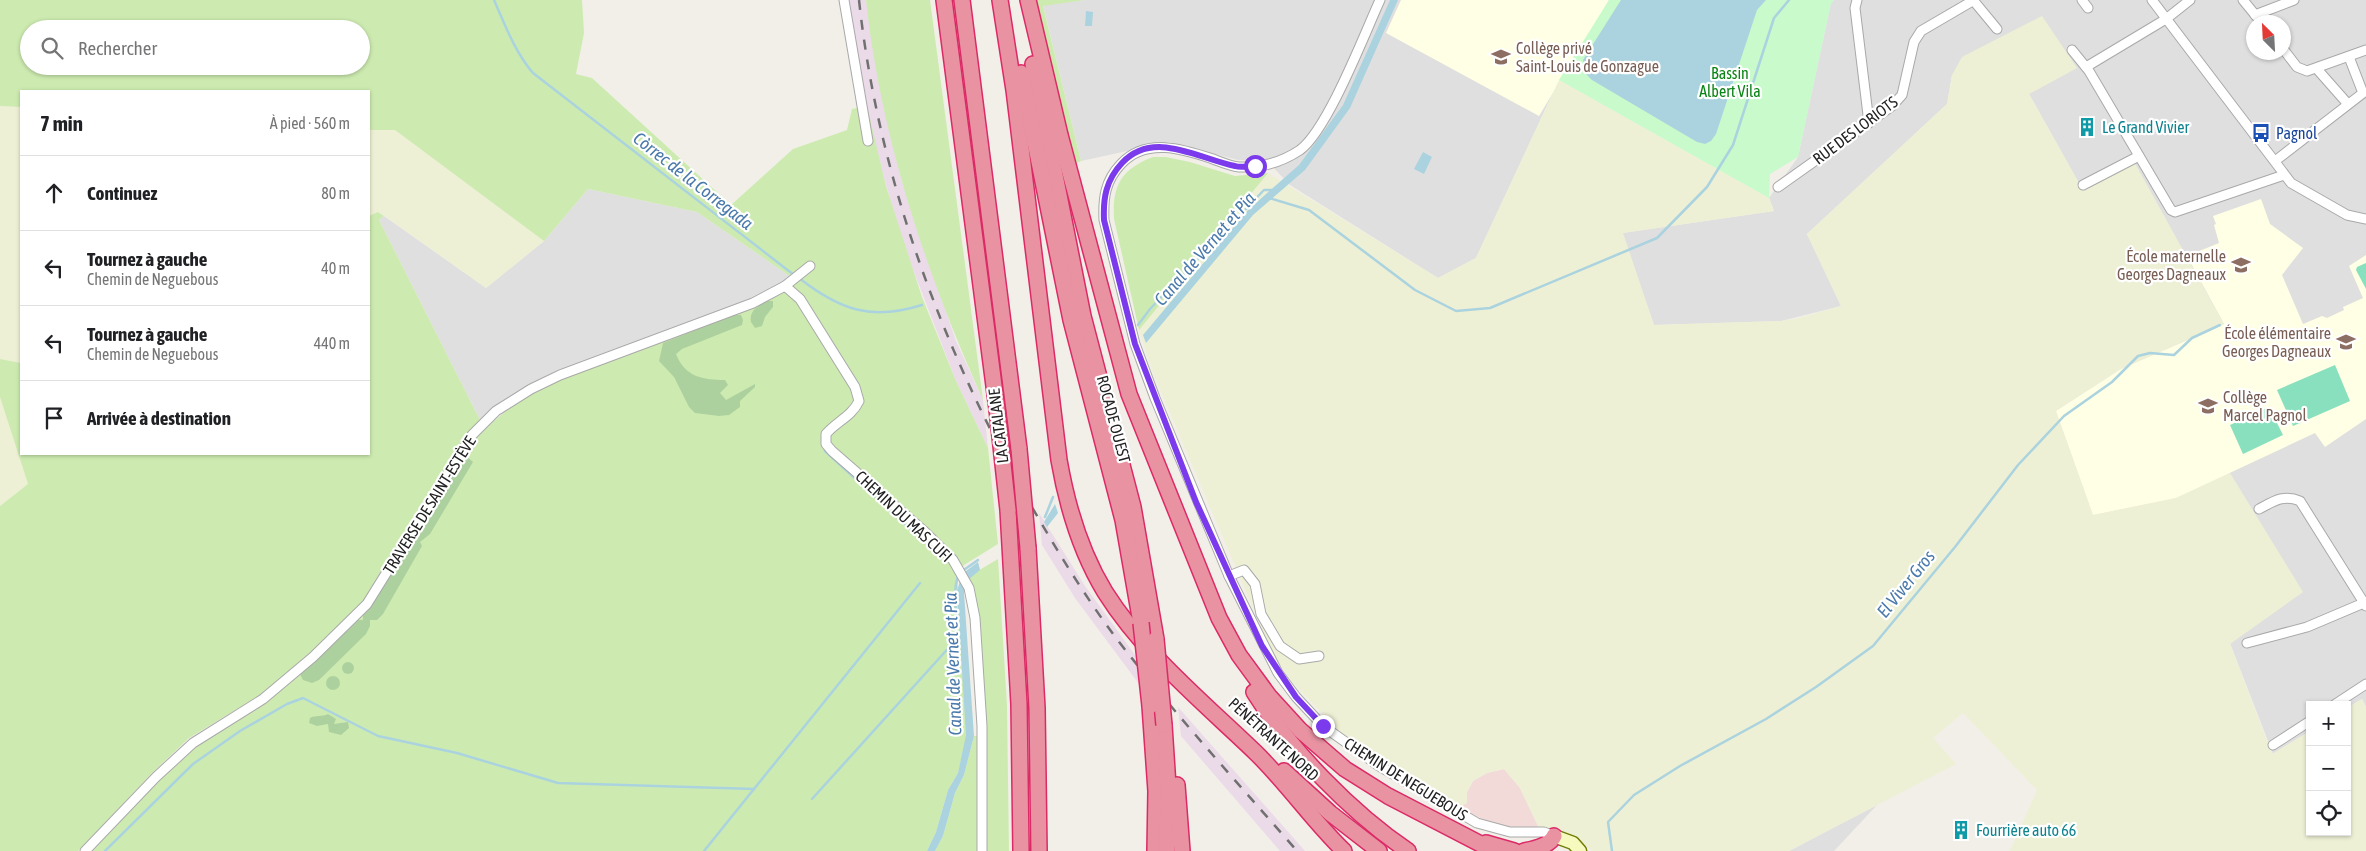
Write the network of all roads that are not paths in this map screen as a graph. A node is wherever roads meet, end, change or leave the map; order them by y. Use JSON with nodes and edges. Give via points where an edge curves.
{"nodes":[{"id":1,"x":844,"y":0,"type":"edge"},
{"id":2,"x":944,"y":0,"type":"edge"},
{"id":3,"x":962,"y":0,"type":"edge"},
{"id":4,"x":1000,"y":0,"type":"edge"},
{"id":5,"x":1007,"y":0,"type":"edge"},
{"id":6,"x":1020,"y":0,"type":"edge"},
{"id":7,"x":1028,"y":0,"type":"edge"},
{"id":8,"x":1380,"y":0,"type":"edge"},
{"id":9,"x":1857,"y":0,"type":"edge"},
{"id":10,"x":1974,"y":0,"type":"edge"},
{"id":11,"x":2152,"y":0,"type":"edge"},
{"id":12,"x":2190,"y":0,"type":"edge"},
{"id":13,"x":2243,"y":0,"type":"edge"},
{"id":14,"x":2294,"y":0,"type":"edge"},
{"id":15,"x":2255,"y":15,"type":"edge"},
{"id":16,"x":2266,"y":15,"type":"edge"},
{"id":17,"x":2166,"y":19,"type":"junction"},
{"id":18,"x":1997,"y":29,"type":"dead end"},
{"id":19,"x":2072,"y":50,"type":"dead end"},
{"id":20,"x":2366,"y":50,"type":"edge"},
{"id":21,"x":2348,"y":57,"type":"junction"},
{"id":22,"x":2291,"y":59,"type":"edge"},
{"id":23,"x":2086,"y":67,"type":"junction"},
{"id":24,"x":2317,"y":69,"type":"junction"},
{"id":25,"x":2347,"y":104,"type":"junction"},
{"id":26,"x":1869,"y":123,"type":"junction"},
{"id":27,"x":868,"y":141,"type":"dead end"},
{"id":28,"x":2139,"y":156,"type":"junction"},
{"id":29,"x":2275,"y":161,"type":"junction"},
{"id":30,"x":2284,"y":175,"type":"junction"},
{"id":31,"x":2083,"y":185,"type":"dead end"},
{"id":32,"x":1778,"y":187,"type":"dead end"},
{"id":33,"x":2366,"y":219,"type":"edge"},
{"id":34,"x":810,"y":266,"type":"dead end"},
{"id":35,"x":785,"y":286,"type":"junction"},
{"id":36,"x":1129,"y":394,"type":"junction"},
{"id":37,"x":2259,"y":509,"type":"dead end"},
{"id":38,"x":1228,"y":576,"type":"junction"},
{"id":39,"x":2365,"y":604,"type":"edge"},
{"id":40,"x":2247,"y":642,"type":"dead end"},
{"id":41,"x":1157,"y":645,"type":"junction"},
{"id":42,"x":1319,"y":656,"type":"dead end"},
{"id":43,"x":2366,"y":684,"type":"edge"},
{"id":44,"x":2340,"y":701,"type":"edge"},
{"id":45,"x":2306,"y":723,"type":"edge"},
{"id":46,"x":1163,"y":730,"type":"junction"},
{"id":47,"x":2273,"y":745,"type":"dead end"},
{"id":48,"x":1466,"y":835,"type":"junction"},
{"id":49,"x":1554,"y":836,"type":"junction"},
{"id":50,"x":1578,"y":849,"type":"edge"},
{"id":51,"x":85,"y":851,"type":"edge"},
{"id":52,"x":982,"y":851,"type":"edge"},
{"id":53,"x":1021,"y":851,"type":"edge"},
{"id":54,"x":1039,"y":851,"type":"edge"},
{"id":55,"x":1148,"y":851,"type":"edge"},
{"id":56,"x":1155,"y":851,"type":"edge"},
{"id":57,"x":1167,"y":851,"type":"edge"},
{"id":58,"x":1182,"y":851,"type":"edge"},
{"id":59,"x":1344,"y":851,"type":"edge"},
{"id":60,"x":1379,"y":851,"type":"edge"},
{"id":61,"x":1408,"y":851,"type":"edge"},
{"id":62,"x":1494,"y":851,"type":"edge"},
{"id":63,"x":1514,"y":851,"type":"edge"},
{"id":64,"x":1524,"y":851,"type":"edge"}],
"edges":[{"from":1,"to":27,"type":"street"},
{"from":2,"to":53,"type":"highway","name":"LA CATALANE","bridge":true,"via":[[1008,510],[1019,704]]},
{"from":3,"to":54,"type":"highway","name":"LA CATALANE","bridge":true,"via":[[1019,449],[1028,548],[1037,708]]},
{"from":4,"to":41,"type":"highway","via":[[1066,500],[1090,564],[1104,591],[1134,632]]},
{"from":5,"to":46,"type":"highway","name":"ROCADE OUEST","bridge":true,"via":[[1071,320],[1123,520],[1141,623],[1150,706]]},
{"from":6,"to":41,"type":"highway","name":"ROCADE OUEST","via":[[1058,196],[1101,391],[1133,507]]},
{"from":7,"to":36,"type":"highway","via":[[1060,135]]},
{"from":8,"to":38,"type":"street","name":"CHEMIN DE NEGUEBOUS","via":[[1320,129],[1300,149],[1277,162],[1236,167],[1193,152],[1151,148],[1126,159],[1110,178],[1103,204],[1104,220],[1135,344],[1192,493]]},
{"from":9,"to":26,"type":"street","via":[[1855,8]]},
{"from":10,"to":18,"type":"street"},
{"from":10,"to":26,"type":"street","name":"RUE DES LORIOTS","via":[[1921,31],[1914,42],[1902,95]]},
{"from":11,"to":17,"type":"street"},
{"from":12,"to":17,"type":"street"},
{"from":13,"to":15,"type":"street"},
{"from":14,"to":16,"type":"street"},
{"from":17,"to":23,"type":"street"},
{"from":17,"to":29,"type":"street"},
{"from":19,"to":23,"type":"street"},
{"from":20,"to":21,"type":"street"},
{"from":21,"to":24,"type":"street"},
{"from":21,"to":25,"type":"street","via":[[2363,93]]},
{"from":22,"to":24,"type":"street","via":[[2297,67],[2307,71]]},
{"from":23,"to":28,"type":"street"},
{"from":24,"to":25,"type":"street"},
{"from":25,"to":29,"type":"street"},
{"from":26,"to":32,"type":"street","name":"RUE DES LORIOTS"},
{"from":28,"to":30,"type":"street","via":[[2175,212]]},
{"from":28,"to":31,"type":"street"},
{"from":29,"to":30,"type":"street"},
{"from":30,"to":33,"type":"street","via":[[2291,183],[2347,215]]},
{"from":34,"to":35,"type":"street","name":"TRAVERSE DE SAINT-ESTÈVE"},
{"from":35,"to":51,"type":"street","name":"TRAVERSE DE SAINT-ESTÈVE","via":[[753,302],[560,375],[496,410],[472,435],[367,604],[313,657],[263,699],[193,743]]},
{"from":35,"to":52,"type":"street","name":"CHEMIN DU MAS CUFI","via":[[800,299],[855,387],[859,401],[856,408],[826,434],[826,444],[925,532],[960,570],[969,588],[975,618],[982,726]]},
{"from":36,"to":48,"type":"highway","via":[[1219,618],[1239,655],[1269,696],[1300,730],[1345,769],[1388,796]]},
{"from":36,"to":61,"type":"highway","name":"PÉNÉTRANTE NORD","via":[[1214,620],[1254,692],[1324,779],[1356,810]]},
{"from":37,"to":39,"type":"street","via":[[2281,498],[2300,501]]},
{"from":38,"to":42,"type":"street","via":[[1244,570],[1250,577],[1261,614],[1285,651],[1299,660]]},
{"from":38,"to":49,"type":"street","name":"CHEMIN DE NEGUEBOUS","via":[[1278,673],[1323,726],[1379,766],[1477,823],[1510,832],[1544,832]]},
{"from":39,"to":40,"type":"street","via":[[2308,626]]},
{"from":41,"to":46,"type":"highway","name":"ROCADE OUEST","bridge":true},
{"from":41,"to":59,"type":"highway","via":[[1179,681],[1276,774]]},
{"from":41,"to":60,"type":"highway","name":"PÉNÉTRANTE NORD","via":[[1330,813]]},
{"from":43,"to":44,"type":"street"},
{"from":45,"to":47,"type":"street"},
{"from":46,"to":55,"type":"highway"},
{"from":46,"to":56,"type":"highway","name":"ROCADE OUEST"},
{"from":46,"to":57,"type":"highway","name":"ROCADE OUEST","via":[[1168,786]]},
{"from":46,"to":58,"type":"highway"},
{"from":48,"to":62,"type":"highway"},
{"from":48,"to":63,"type":"highway"},
{"from":49,"to":50,"type":"main road"},
{"from":49,"to":64,"type":"highway","via":[[1545,844]]}]}
